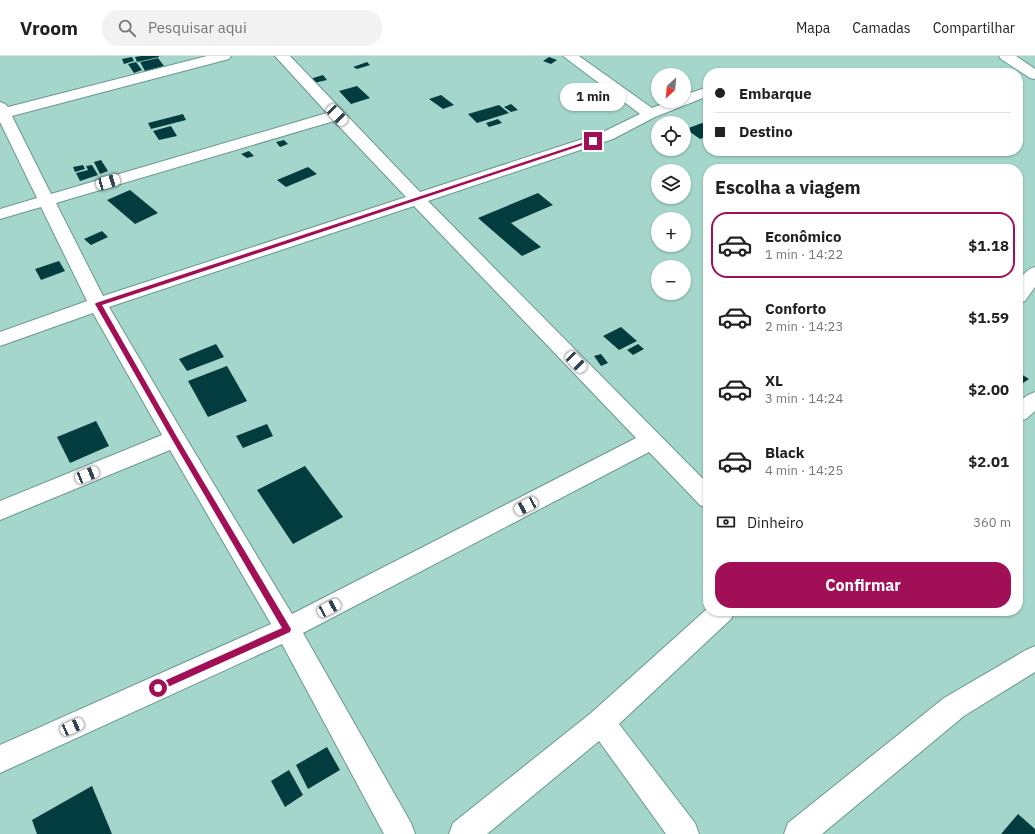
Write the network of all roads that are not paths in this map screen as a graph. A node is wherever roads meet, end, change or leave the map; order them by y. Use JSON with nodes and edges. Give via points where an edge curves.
{"nodes":[{"id":1,"x":224,"y":56,"type":"edge"},
{"id":2,"x":282,"y":56,"type":"edge"},
{"id":3,"x":570,"y":56,"type":"edge"},
{"id":4,"x":1006,"y":56,"type":"edge"},
{"id":5,"x":1035,"y":75,"type":"edge"},
{"id":6,"x":703,"y":93,"type":"edge"},
{"id":7,"x":691,"y":98,"type":"edge"},
{"id":8,"x":665,"y":108,"type":"edge"},
{"id":9,"x":1,"y":111,"type":"edge"},
{"id":10,"x":650,"y":114,"type":"junction"},
{"id":11,"x":337,"y":115,"type":"junction"},
{"id":12,"x":417,"y":199,"type":"junction"},
{"id":13,"x":47,"y":200,"type":"junction"},
{"id":14,"x":0,"y":214,"type":"edge"},
{"id":15,"x":1035,"y":273,"type":"edge"},
{"id":16,"x":1023,"y":290,"type":"edge"},
{"id":17,"x":98,"y":304,"type":"junction"},
{"id":18,"x":0,"y":339,"type":"edge"},
{"id":19,"x":1035,"y":400,"type":"edge"},
{"id":20,"x":1023,"y":409,"type":"edge"},
{"id":21,"x":175,"y":439,"type":"junction"},
{"id":22,"x":652,"y":440,"type":"junction"},
{"id":23,"x":703,"y":494,"type":"edge"},
{"id":24,"x":0,"y":510,"type":"edge"},
{"id":25,"x":717,"y":616,"type":"edge"},
{"id":26,"x":287,"y":629,"type":"junction"},
{"id":27,"x":1035,"y":658,"type":"edge"},
{"id":28,"x":601,"y":722,"type":"junction"},
{"id":29,"x":0,"y":759,"type":"edge"},
{"id":30,"x":400,"y":834,"type":"edge"},
{"id":31,"x":464,"y":834,"type":"edge"},
{"id":32,"x":684,"y":834,"type":"edge"},
{"id":33,"x":799,"y":834,"type":"edge"}],
"edges":[{"from":1,"to":9,"type":"street"},
{"from":2,"to":11,"type":"street"},
{"from":3,"to":10,"type":"street"},
{"from":4,"to":5,"type":"street"},
{"from":6,"to":7,"type":"street"},
{"from":8,"to":10,"type":"street"},
{"from":9,"to":13,"type":"street"},
{"from":10,"to":12,"type":"street","via":[[607,136]]},
{"from":11,"to":12,"type":"street"},
{"from":11,"to":13,"type":"street"},
{"from":12,"to":17,"type":"street"},
{"from":12,"to":22,"type":"street"},
{"from":13,"to":14,"type":"street"},
{"from":13,"to":17,"type":"street"},
{"from":15,"to":16,"type":"street"},
{"from":17,"to":18,"type":"street"},
{"from":17,"to":21,"type":"street"},
{"from":19,"to":20,"type":"street"},
{"from":21,"to":24,"type":"street"},
{"from":21,"to":26,"type":"street"},
{"from":22,"to":23,"type":"street"},
{"from":22,"to":26,"type":"street"},
{"from":25,"to":28,"type":"street"},
{"from":26,"to":29,"type":"street"},
{"from":26,"to":30,"type":"street"},
{"from":27,"to":33,"type":"street","via":[[954,707]]},
{"from":28,"to":31,"type":"street"},
{"from":28,"to":32,"type":"street"}]}
